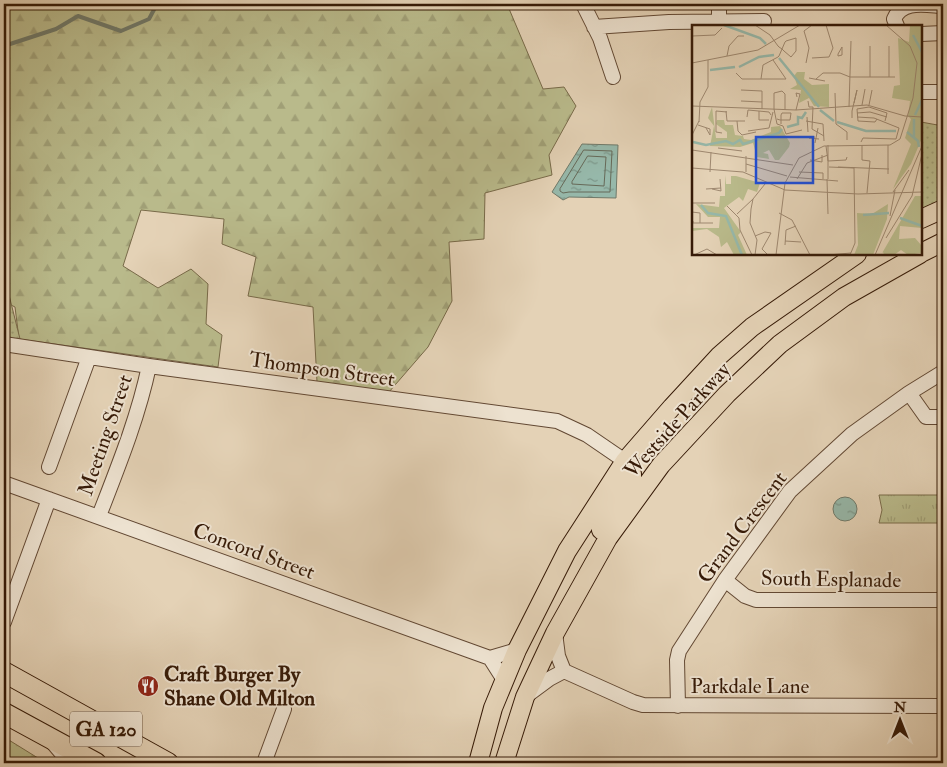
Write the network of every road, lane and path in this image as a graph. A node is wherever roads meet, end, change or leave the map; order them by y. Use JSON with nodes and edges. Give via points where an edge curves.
{"nodes":[{"id":1,"x":583,"y":4,"type":"edge"},
{"id":2,"x":719,"y":4,"type":"edge"},
{"id":3,"x":943,"y":6,"type":"edge"},
{"id":4,"x":764,"y":21,"type":"dead end"},
{"id":5,"x":719,"y":22,"type":"junction"},
{"id":6,"x":897,"y":25,"type":"edge"},
{"id":7,"x":594,"y":28,"type":"junction"},
{"id":8,"x":943,"y":33,"type":"edge"},
{"id":9,"x":922,"y":34,"type":"edge"},
{"id":10,"x":613,"y":77,"type":"dead end"},
{"id":11,"x":922,"y":92,"type":"edge"},
{"id":12,"x":943,"y":92,"type":"edge"},
{"id":13,"x":943,"y":208,"type":"edge"},
{"id":14,"x":922,"y":218,"type":"edge"},
{"id":15,"x":943,"y":242,"type":"edge"},
{"id":16,"x":922,"y":253,"type":"edge"},
{"id":17,"x":856,"y":255,"type":"edge"},
{"id":18,"x":918,"y":255,"type":"edge"},
{"id":19,"x":4,"y":344,"type":"edge"},
{"id":20,"x":89,"y":357,"type":"junction"},
{"id":21,"x":149,"y":366,"type":"junction"},
{"id":22,"x":943,"y":372,"type":"edge"},
{"id":23,"x":909,"y":393,"type":"junction"},
{"id":24,"x":943,"y":417,"type":"edge"},
{"id":25,"x":625,"y":462,"type":"junction"},
{"id":26,"x":49,"y":467,"type":"dead end"},
{"id":27,"x":4,"y":483,"type":"edge"},
{"id":28,"x":49,"y":499,"type":"junction"},
{"id":29,"x":98,"y":516,"type":"junction"},
{"id":30,"x":725,"y":580,"type":"junction"},
{"id":31,"x":581,"y":586,"type":"junction"},
{"id":32,"x":943,"y":600,"type":"edge"},
{"id":33,"x":4,"y":622,"type":"edge"},
{"id":34,"x":555,"y":633,"type":"junction"},
{"id":35,"x":517,"y":650,"type":"junction"},
{"id":36,"x":490,"y":658,"type":"junction"},
{"id":37,"x":564,"y":671,"type":"junction"},
{"id":38,"x":4,"y":672,"type":"edge"},
{"id":39,"x":504,"y":680,"type":"junction"},
{"id":40,"x":525,"y":697,"type":"junction"},
{"id":41,"x":678,"y":706,"type":"junction"},
{"id":42,"x":943,"y":706,"type":"edge"},
{"id":43,"x":284,"y":709,"type":"dead end"},
{"id":44,"x":4,"y":714,"type":"edge"},
{"id":45,"x":50,"y":738,"type":"junction"},
{"id":46,"x":70,"y":763,"type":"edge"},
{"id":47,"x":96,"y":763,"type":"edge"},
{"id":48,"x":168,"y":763,"type":"edge"},
{"id":49,"x":264,"y":763,"type":"edge"},
{"id":50,"x":478,"y":763,"type":"edge"},
{"id":51,"x":504,"y":763,"type":"edge"}],
"edges":[{"from":1,"to":7,"type":"street"},
{"from":2,"to":5,"type":"street"},
{"from":3,"to":6,"type":"street","via":[[906,5],[897,10],[894,19]]},
{"from":4,"to":5,"type":"street"},
{"from":5,"to":7,"type":"street"},
{"from":7,"to":10,"type":"street"},
{"from":8,"to":9,"type":"street"},
{"from":11,"to":12,"type":"street"},
{"from":13,"to":14,"type":"main road"},
{"from":15,"to":16,"type":"main road","name":"Westside Parkway"},
{"from":17,"to":25,"type":"main road","name":"Westside Parkway","via":[[739,338],[672,407]]},
{"from":18,"to":31,"type":"main road","name":"Westside Parkway","via":[[836,303],[780,344],[727,394],[661,465],[608,538]]},
{"from":19,"to":20,"type":"street","name":"Thompson Street"},
{"from":20,"to":21,"type":"street","name":"Thompson Street"},
{"from":20,"to":26,"type":"street"},
{"from":21,"to":25,"type":"street","name":"Thompson Street","via":[[557,421],[588,435]]},
{"from":21,"to":29,"type":"street","name":"Meeting Street","via":[[139,409]]},
{"from":22,"to":23,"type":"street","name":"Grand Crescent"},
{"from":23,"to":24,"type":"street","via":[[926,417]]},
{"from":23,"to":30,"type":"street","name":"Grand Crescent","via":[[852,434],[790,491]]},
{"from":25,"to":31,"type":"main road","via":[[632,480],[586,553]]},
{"from":25,"to":35,"type":"main road","name":"Westside Parkway","via":[[567,551]]},
{"from":27,"to":28,"type":"street","name":"Concord Street"},
{"from":28,"to":29,"type":"street","name":"Concord Street"},
{"from":28,"to":33,"type":"street"},
{"from":29,"to":36,"type":"street","name":"Concord Street"},
{"from":30,"to":32,"type":"street","name":"South Esplanade","via":[[745,596],[756,600]]},
{"from":30,"to":41,"type":"street","name":"Grand Crescent","via":[[679,651]]},
{"from":31,"to":34,"type":"main road","name":"Westside Parkway"},
{"from":34,"to":37,"type":"street"},
{"from":34,"to":40,"type":"main road","name":"Westside Parkway"},
{"from":35,"to":36,"type":"street"},
{"from":35,"to":39,"type":"main road","name":"Westside Parkway"},
{"from":36,"to":39,"type":"street"},
{"from":37,"to":40,"type":"street"},
{"from":37,"to":41,"type":"street","name":"Parkdale Lane","via":[[633,702]]},
{"from":38,"to":48,"type":"highway","number":"GA 120"},
{"from":39,"to":50,"type":"main road","name":"Westside Parkway"},
{"from":40,"to":51,"type":"main road","name":"Westside Parkway"},
{"from":41,"to":42,"type":"street","name":"Parkdale Lane"},
{"from":43,"to":49,"type":"street"},
{"from":44,"to":45,"type":"highway","number":"GA 120"},
{"from":45,"to":46,"type":"street"},
{"from":45,"to":47,"type":"highway","number":"GA 120"}]}
